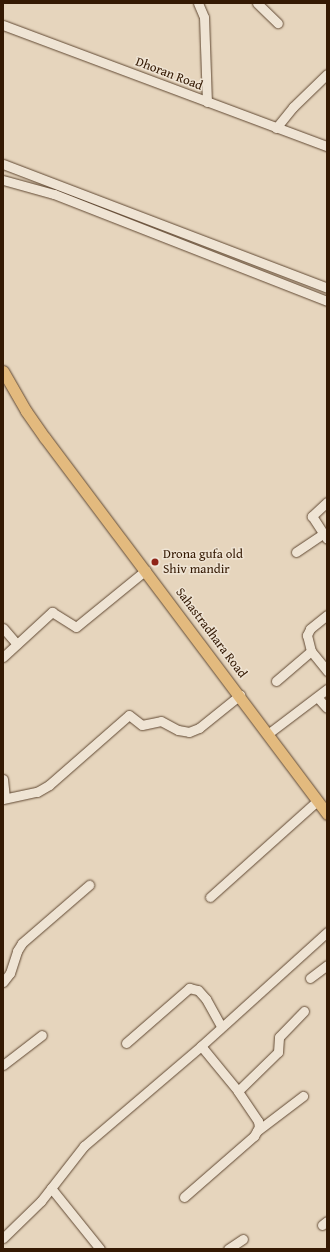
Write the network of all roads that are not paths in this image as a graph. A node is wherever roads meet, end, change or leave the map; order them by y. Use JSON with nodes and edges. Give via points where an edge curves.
{"nodes":[{"id":1,"x":198,"y":3,"type":"edge"},
{"id":2,"x":257,"y":3,"type":"edge"},
{"id":3,"x":278,"y":23,"type":"dead end"},
{"id":4,"x":3,"y":25,"type":"edge"},
{"id":5,"x":327,"y":74,"type":"edge"},
{"id":6,"x":207,"y":102,"type":"junction"},
{"id":7,"x":276,"y":128,"type":"junction"},
{"id":8,"x":327,"y":146,"type":"edge"},
{"id":9,"x":3,"y":164,"type":"edge"},
{"id":10,"x":3,"y":180,"type":"edge"},
{"id":11,"x":327,"y":288,"type":"edge"},
{"id":12,"x":327,"y":301,"type":"edge"},
{"id":13,"x":3,"y":371,"type":"edge"},
{"id":14,"x":327,"y":502,"type":"edge"},
{"id":15,"x":325,"y":536,"type":"edge"},
{"id":16,"x":296,"y":552,"type":"dead end"},
{"id":17,"x":146,"y":570,"type":"junction"},
{"id":18,"x":327,"y":615,"type":"edge"},
{"id":19,"x":3,"y":628,"type":"edge"},
{"id":20,"x":18,"y":644,"type":"junction"},
{"id":21,"x":311,"y":651,"type":"junction"},
{"id":22,"x":3,"y":657,"type":"edge"},
{"id":23,"x":327,"y":671,"type":"edge"},
{"id":24,"x":276,"y":681,"type":"dead end"},
{"id":25,"x":327,"y":689,"type":"edge"},
{"id":26,"x":240,"y":694,"type":"junction"},
{"id":27,"x":318,"y":698,"type":"junction"},
{"id":28,"x":327,"y":708,"type":"edge"},
{"id":29,"x":268,"y":733,"type":"junction"},
{"id":30,"x":3,"y":779,"type":"edge"},
{"id":31,"x":4,"y":799,"type":"edge"},
{"id":32,"x":317,"y":801,"type":"junction"},
{"id":33,"x":327,"y":814,"type":"edge"},
{"id":34,"x":89,"y":885,"type":"dead end"},
{"id":35,"x":210,"y":897,"type":"dead end"},
{"id":36,"x":327,"y":932,"type":"edge"},
{"id":37,"x":327,"y":964,"type":"edge"},
{"id":38,"x":310,"y":978,"type":"dead end"},
{"id":39,"x":3,"y":982,"type":"edge"},
{"id":40,"x":304,"y":1011,"type":"dead end"},
{"id":41,"x":221,"y":1026,"type":"junction"},
{"id":42,"x":42,"y":1035,"type":"dead end"},
{"id":43,"x":126,"y":1043,"type":"dead end"},
{"id":44,"x":201,"y":1046,"type":"junction"},
{"id":45,"x":3,"y":1065,"type":"edge"},
{"id":46,"x":238,"y":1091,"type":"junction"},
{"id":47,"x":303,"y":1096,"type":"dead end"},
{"id":48,"x":257,"y":1131,"type":"junction"},
{"id":49,"x":51,"y":1188,"type":"junction"},
{"id":50,"x":184,"y":1197,"type":"dead end"},
{"id":51,"x":3,"y":1238,"type":"edge"},
{"id":52,"x":243,"y":1239,"type":"dead end"},
{"id":53,"x":100,"y":1249,"type":"edge"},
{"id":54,"x":228,"y":1249,"type":"edge"}],
"edges":[{"from":1,"to":6,"type":"street","via":[[204,17]]},
{"from":2,"to":3,"type":"street"},
{"from":4,"to":6,"type":"street","name":"Dhoran Road"},
{"from":5,"to":7,"type":"street","via":[[293,107]]},
{"from":6,"to":7,"type":"street","name":"Dhoran Road"},
{"from":7,"to":8,"type":"street","name":"Dhoran Road"},
{"from":9,"to":11,"type":"street"},
{"from":10,"to":12,"type":"street","via":[[54,194]]},
{"from":13,"to":17,"type":"main road","name":"Sahastradhara Road","via":[[26,411]]},
{"from":14,"to":15,"type":"street","via":[[312,516]]},
{"from":15,"to":16,"type":"street"},
{"from":17,"to":20,"type":"street","via":[[76,627],[52,612]]},
{"from":17,"to":26,"type":"main road","name":"Sahastradhara Road"},
{"from":18,"to":21,"type":"street","via":[[308,631],[307,641]]},
{"from":19,"to":20,"type":"street"},
{"from":20,"to":22,"type":"street"},
{"from":21,"to":23,"type":"street"},
{"from":21,"to":24,"type":"street"},
{"from":25,"to":27,"type":"street"},
{"from":26,"to":29,"type":"main road","name":"Sahastradhara Road"},
{"from":26,"to":31,"type":"street","via":[[196,730],[189,732],[178,730],[161,721],[142,725],[129,715],[49,785],[32,793]]},
{"from":27,"to":28,"type":"street"},
{"from":27,"to":29,"type":"street"},
{"from":29,"to":32,"type":"main road","name":"Sahastradhara Road"},
{"from":30,"to":31,"type":"street"},
{"from":32,"to":33,"type":"main road","name":"Sahastradhara Road"},
{"from":32,"to":35,"type":"street"},
{"from":34,"to":39,"type":"street","via":[[22,943],[10,973]]},
{"from":36,"to":41,"type":"street"},
{"from":37,"to":38,"type":"street"},
{"from":40,"to":46,"type":"street","via":[[279,1037],[278,1052]]},
{"from":41,"to":43,"type":"street","via":[[206,999],[198,990],[189,988]]},
{"from":41,"to":44,"type":"street"},
{"from":42,"to":45,"type":"street"},
{"from":44,"to":46,"type":"street"},
{"from":44,"to":49,"type":"street","via":[[84,1146]]},
{"from":46,"to":48,"type":"street","via":[[258,1121]]},
{"from":47,"to":48,"type":"street"},
{"from":48,"to":50,"type":"street"},
{"from":49,"to":51,"type":"street"},
{"from":49,"to":53,"type":"street"},
{"from":52,"to":54,"type":"street"}]}
